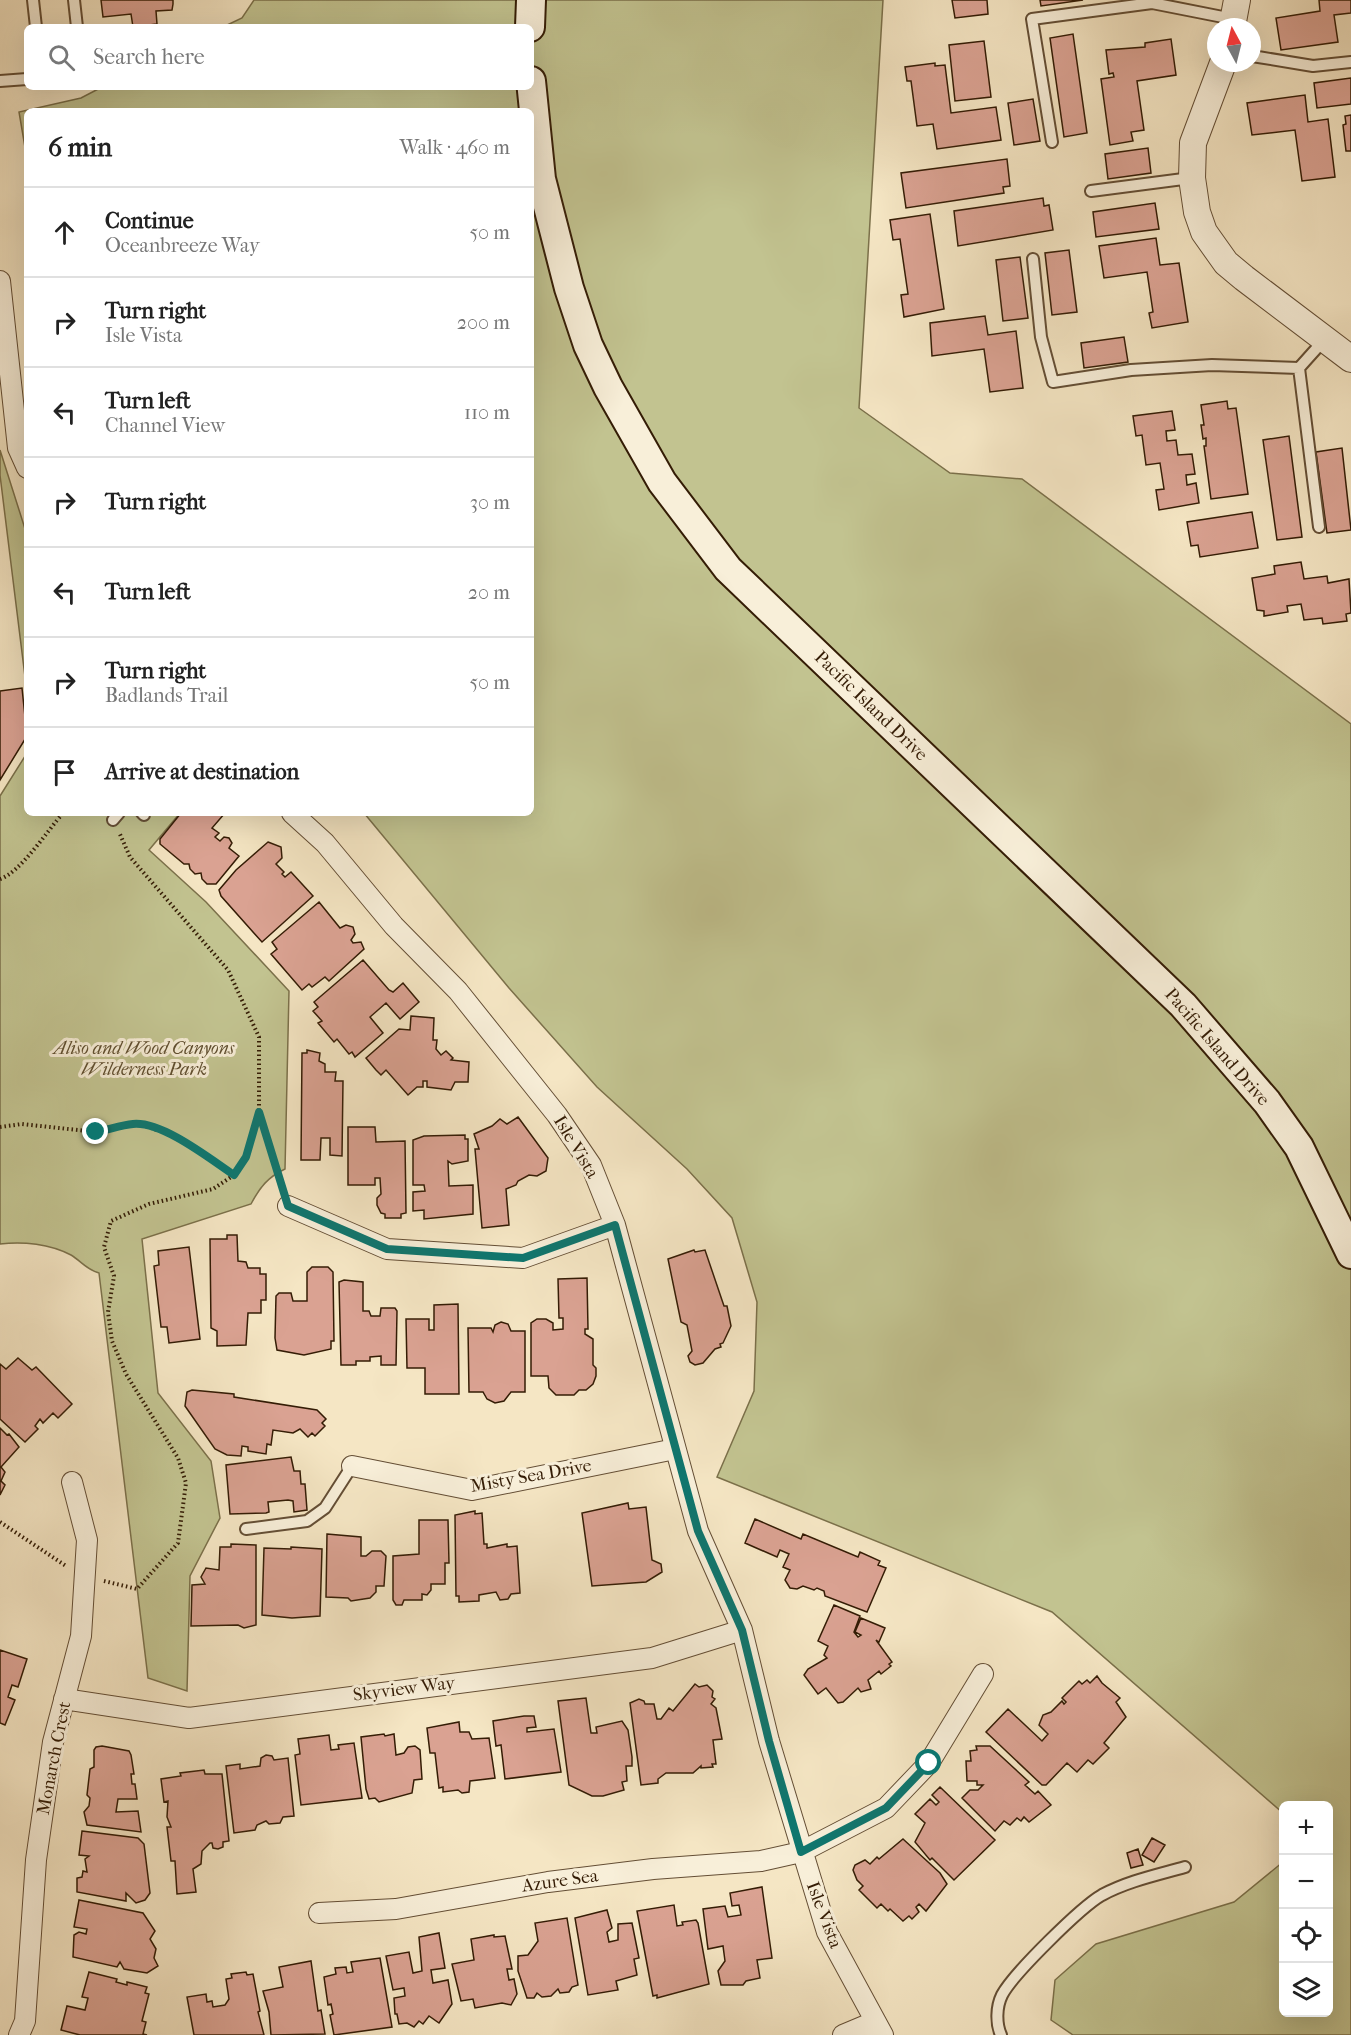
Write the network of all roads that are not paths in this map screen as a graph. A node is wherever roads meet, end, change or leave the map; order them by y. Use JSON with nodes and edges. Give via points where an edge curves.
{"nodes":[{"id":1,"x":33,"y":0,"type":"edge"},
{"id":2,"x":74,"y":0,"type":"edge"},
{"id":3,"x":531,"y":0,"type":"edge"},
{"id":4,"x":1234,"y":15,"type":"edge"},
{"id":5,"x":36,"y":24,"type":"edge"},
{"id":6,"x":77,"y":24,"type":"edge"},
{"id":7,"x":530,"y":24,"type":"edge"},
{"id":8,"x":1261,"y":57,"type":"edge"},
{"id":9,"x":1351,"y":62,"type":"edge"},
{"id":10,"x":1220,"y":72,"type":"edge"},
{"id":11,"x":24,"y":79,"type":"edge"},
{"id":12,"x":0,"y":81,"type":"edge"},
{"id":13,"x":532,"y":90,"type":"edge"},
{"id":14,"x":534,"y":108,"type":"edge"},
{"id":15,"x":534,"y":110,"type":"edge"},
{"id":16,"x":1052,"y":142,"type":"dead end"},
{"id":17,"x":1192,"y":178,"type":"junction"},
{"id":18,"x":1090,"y":191,"type":"dead end"},
{"id":19,"x":1033,"y":259,"type":"dead end"},
{"id":20,"x":0,"y":281,"type":"edge"},
{"id":21,"x":1325,"y":339,"type":"junction"},
{"id":22,"x":1351,"y":359,"type":"edge"},
{"id":23,"x":1299,"y":368,"type":"junction"},
{"id":24,"x":24,"y":461,"type":"edge"},
{"id":25,"x":1319,"y":527,"type":"dead end"},
{"id":26,"x":295,"y":816,"type":"edge"},
{"id":27,"x":288,"y":1206,"type":"road end"},
{"id":28,"x":615,"y":1225,"type":"junction"},
{"id":29,"x":1351,"y":1254,"type":"edge"},
{"id":30,"x":675,"y":1449,"type":"junction"},
{"id":31,"x":352,"y":1466,"type":"joint"},
{"id":32,"x":72,"y":1482,"type":"dead end"},
{"id":33,"x":246,"y":1529,"type":"dead end"},
{"id":34,"x":742,"y":1630,"type":"junction"},
{"id":35,"x":983,"y":1674,"type":"dead end"},
{"id":36,"x":64,"y":1699,"type":"junction"},
{"id":37,"x":801,"y":1852,"type":"junction"},
{"id":38,"x":1185,"y":1867,"type":"dead end"},
{"id":39,"x":319,"y":1913,"type":"dead end"},
{"id":40,"x":879,"y":2029,"type":"edge"},
{"id":41,"x":19,"y":2035,"type":"edge"},
{"id":42,"x":843,"y":2035,"type":"edge"},
{"id":43,"x":1000,"y":2035,"type":"edge"}],
"edges":[{"from":1,"to":5,"type":"lane"},
{"from":2,"to":6,"type":"lane"},
{"from":3,"to":7,"type":"main road"},
{"from":4,"to":16,"type":"lane","via":[[1152,3],[1032,19]]},
{"from":8,"to":9,"type":"lane","via":[[1313,66]]},
{"from":10,"to":17,"type":"street","via":[[1193,143]]},
{"from":11,"to":12,"type":"lane"},
{"from":13,"to":14,"type":"main road","name":"Pacific Island Drive"},
{"from":15,"to":29,"type":"main road","name":"Pacific Island Drive","via":[[541,179],[588,345],[662,482],[728,569],[1183,1005],[1268,1102],[1299,1147]]},
{"from":17,"to":18,"type":"lane"},
{"from":17,"to":21,"type":"street","via":[[1204,232],[1226,263]]},
{"from":19,"to":23,"type":"lane","via":[[1041,337],[1053,382],[1200,365]]},
{"from":20,"to":24,"type":"street","via":[[18,448]]},
{"from":21,"to":22,"type":"street"},
{"from":21,"to":23,"type":"lane"},
{"from":23,"to":25,"type":"lane"},
{"from":26,"to":28,"type":"street","name":"Isle Vista","via":[[325,843],[394,926],[458,991],[557,1115],[591,1165]]},
{"from":27,"to":28,"type":"street","via":[[387,1249],[523,1258]]},
{"from":28,"to":30,"type":"street","name":"Isle Vista"},
{"from":30,"to":31,"type":"street","name":"Misty Sea Drive","via":[[471,1490]]},
{"from":30,"to":34,"type":"street","name":"Isle Vista","via":[[698,1531]]},
{"from":31,"to":33,"type":"lane","via":[[325,1508],[307,1521]]},
{"from":32,"to":36,"type":"street","name":"Monarch Crest","via":[[87,1540],[81,1636]]},
{"from":34,"to":36,"type":"street","name":"Skyview Way","via":[[652,1658],[189,1718]]},
{"from":34,"to":37,"type":"street","name":"Isle Vista"},
{"from":35,"to":37,"type":"street","name":"Azure Sea","via":[[929,1763],[886,1808]]},
{"from":36,"to":41,"type":"street","name":"Monarch Crest","via":[[52,1742],[36,1860],[25,2021]]},
{"from":37,"to":39,"type":"street","name":"Azure Sea","via":[[761,1861],[548,1882],[396,1908]]},
{"from":37,"to":40,"type":"street","name":"Isle Vista","via":[[826,1932]]},
{"from":38,"to":43,"type":"lane","via":[[1136,1880],[1101,1896],[1063,1929],[1025,1965],[1001,1996],[996,2024]]},
{"from":40,"to":42,"type":"street"}]}
